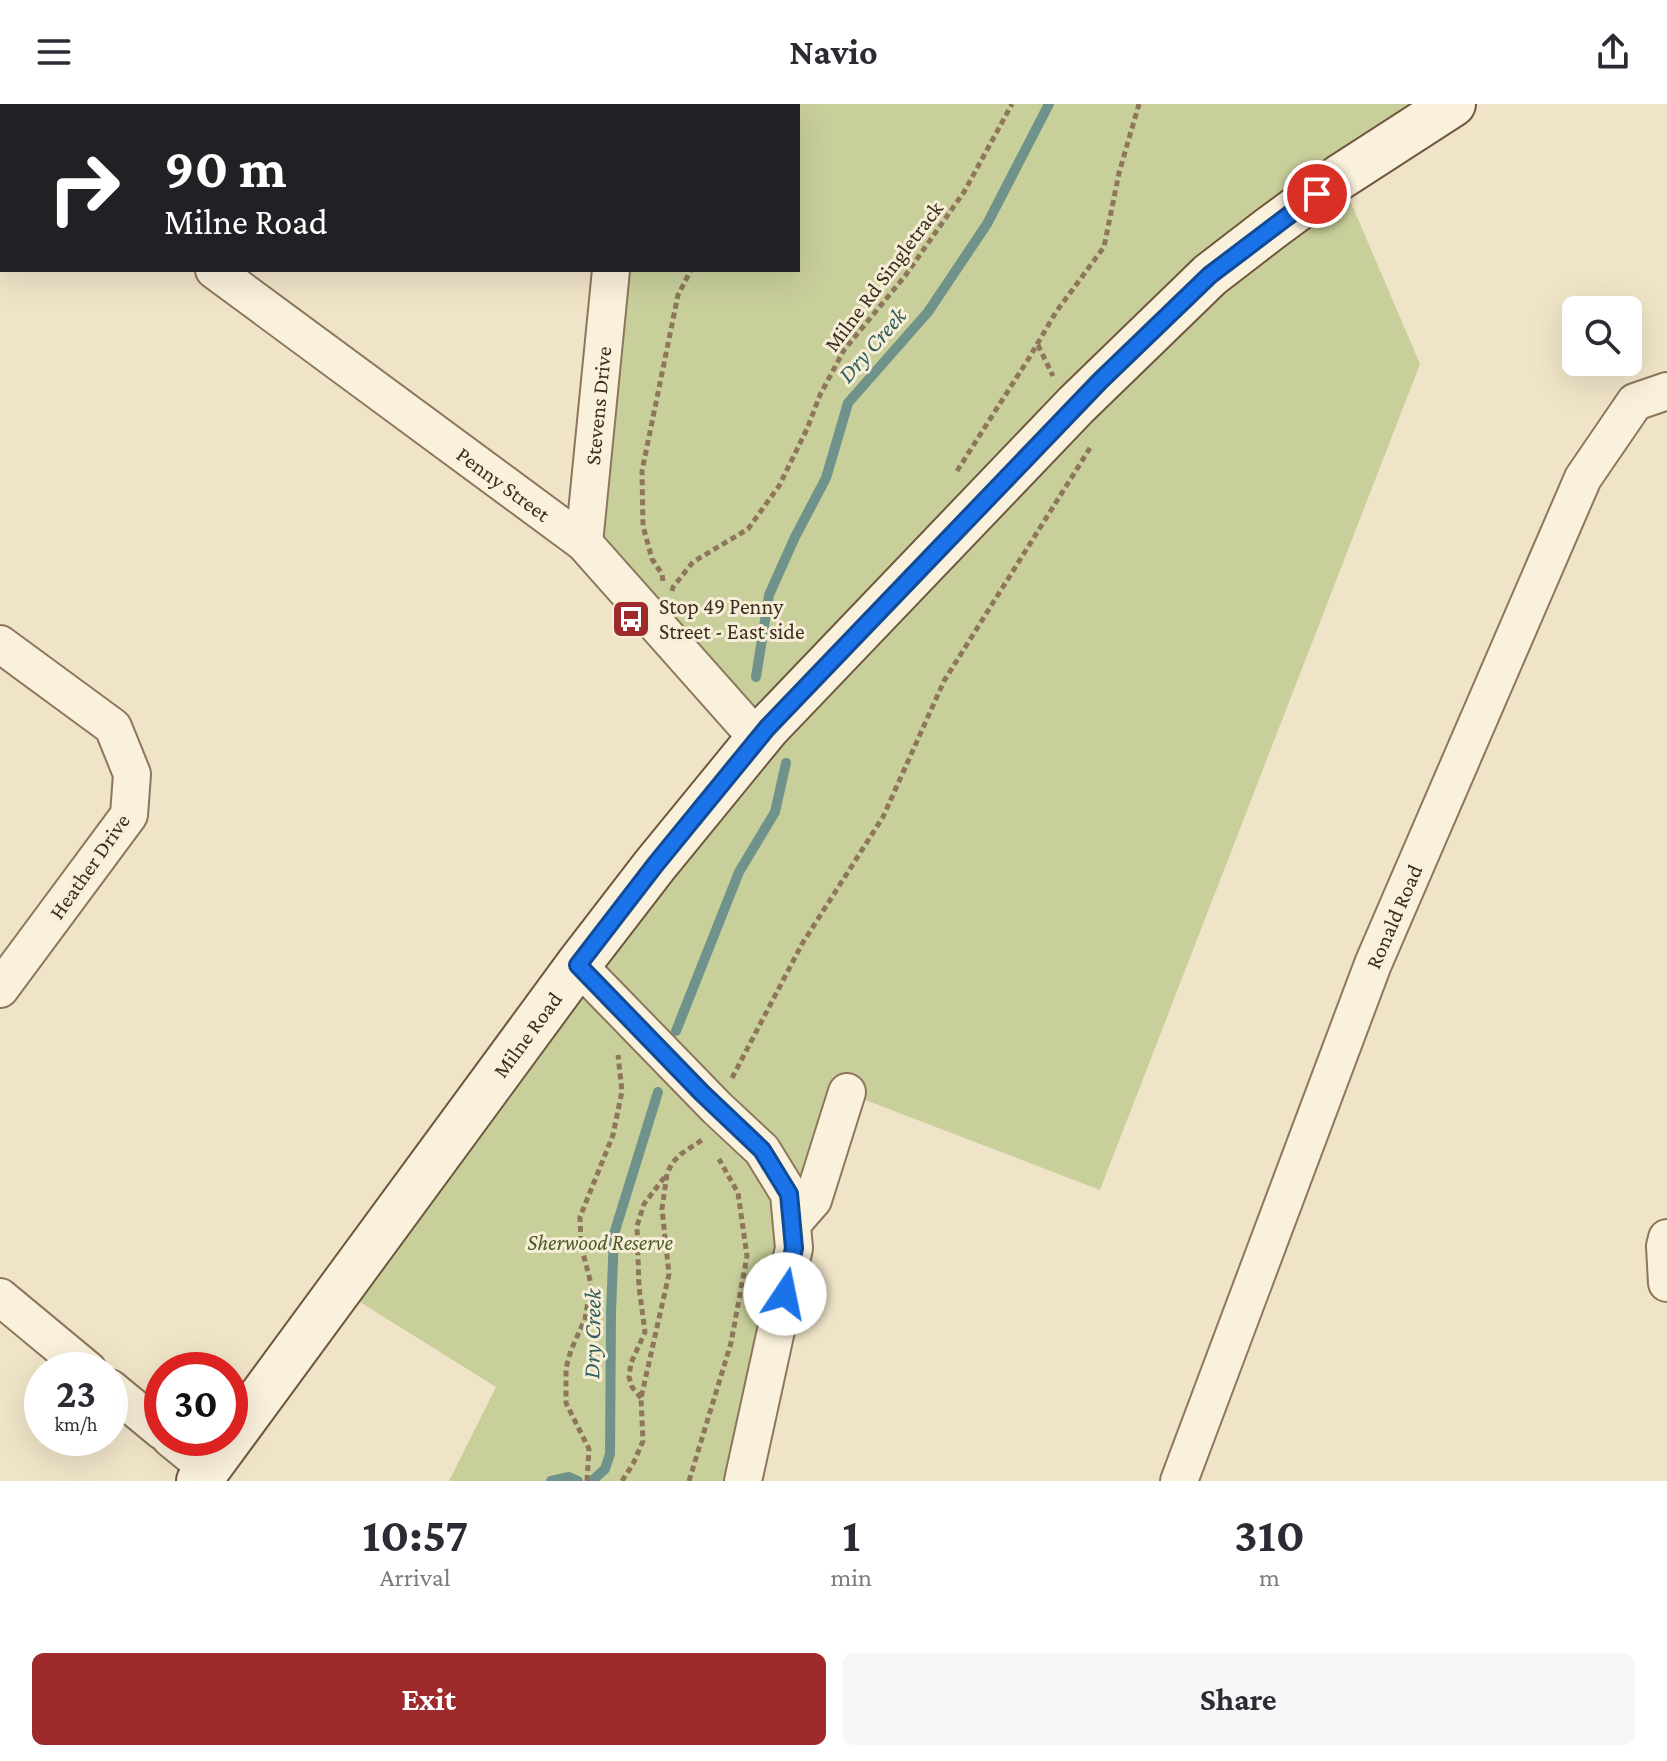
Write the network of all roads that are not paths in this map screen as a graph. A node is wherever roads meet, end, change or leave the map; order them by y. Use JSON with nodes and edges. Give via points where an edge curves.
{"nodes":[{"id":1,"x":1453,"y":104,"type":"edge"},
{"id":2,"x":217,"y":272,"type":"edge"},
{"id":3,"x":611,"y":272,"type":"edge"},
{"id":4,"x":1667,"y":391,"type":"edge"},
{"id":5,"x":584,"y":543,"type":"junction"},
{"id":6,"x":0,"y":644,"type":"edge"},
{"id":7,"x":758,"y":739,"type":"junction"},
{"id":8,"x":578,"y":965,"type":"junction"},
{"id":9,"x":0,"y":989,"type":"edge"},
{"id":10,"x":847,"y":1092,"type":"dead end"},
{"id":11,"x":792,"y":1224,"type":"junction"},
{"id":12,"x":1667,"y":1238,"type":"edge"},
{"id":13,"x":1667,"y":1283,"type":"edge"},
{"id":14,"x":0,"y":1297,"type":"edge"},
{"id":15,"x":66,"y":1352,"type":"edge"},
{"id":16,"x":128,"y":1403,"type":"edge"},
{"id":17,"x":144,"y":1416,"type":"edge"},
{"id":18,"x":187,"y":1456,"type":"edge"},
{"id":19,"x":204,"y":1475,"type":"edge"},
{"id":20,"x":743,"y":1481,"type":"edge"},
{"id":21,"x":1179,"y":1481,"type":"edge"}],
"edges":[{"from":1,"to":7,"type":"main road","name":"Milne Road","via":[[1340,177],[1210,275],[1092,389]]},
{"from":2,"to":5,"type":"street","name":"Penny Street"},
{"from":3,"to":5,"type":"street","name":"Stevens Drive"},
{"from":4,"to":21,"type":"street","name":"Ronald Road","via":[[1635,402],[1583,478],[1373,964]]},
{"from":5,"to":7,"type":"street","name":"Penny Street"},
{"from":6,"to":9,"type":"street","name":"Heather Drive","via":[[113,727],[132,774],[129,815]]},
{"from":7,"to":8,"type":"main road","name":"Milne Road"},
{"from":8,"to":11,"type":"street","via":[[712,1122],[762,1150],[789,1194]]},
{"from":8,"to":19,"type":"main road","name":"Milne Road"},
{"from":10,"to":11,"type":"street","via":[[813,1200]]},
{"from":11,"to":20,"type":"street","via":[[794,1248]]},
{"from":12,"to":13,"type":"street"},
{"from":14,"to":15,"type":"street"},
{"from":16,"to":17,"type":"street"},
{"from":18,"to":19,"type":"street"}]}
